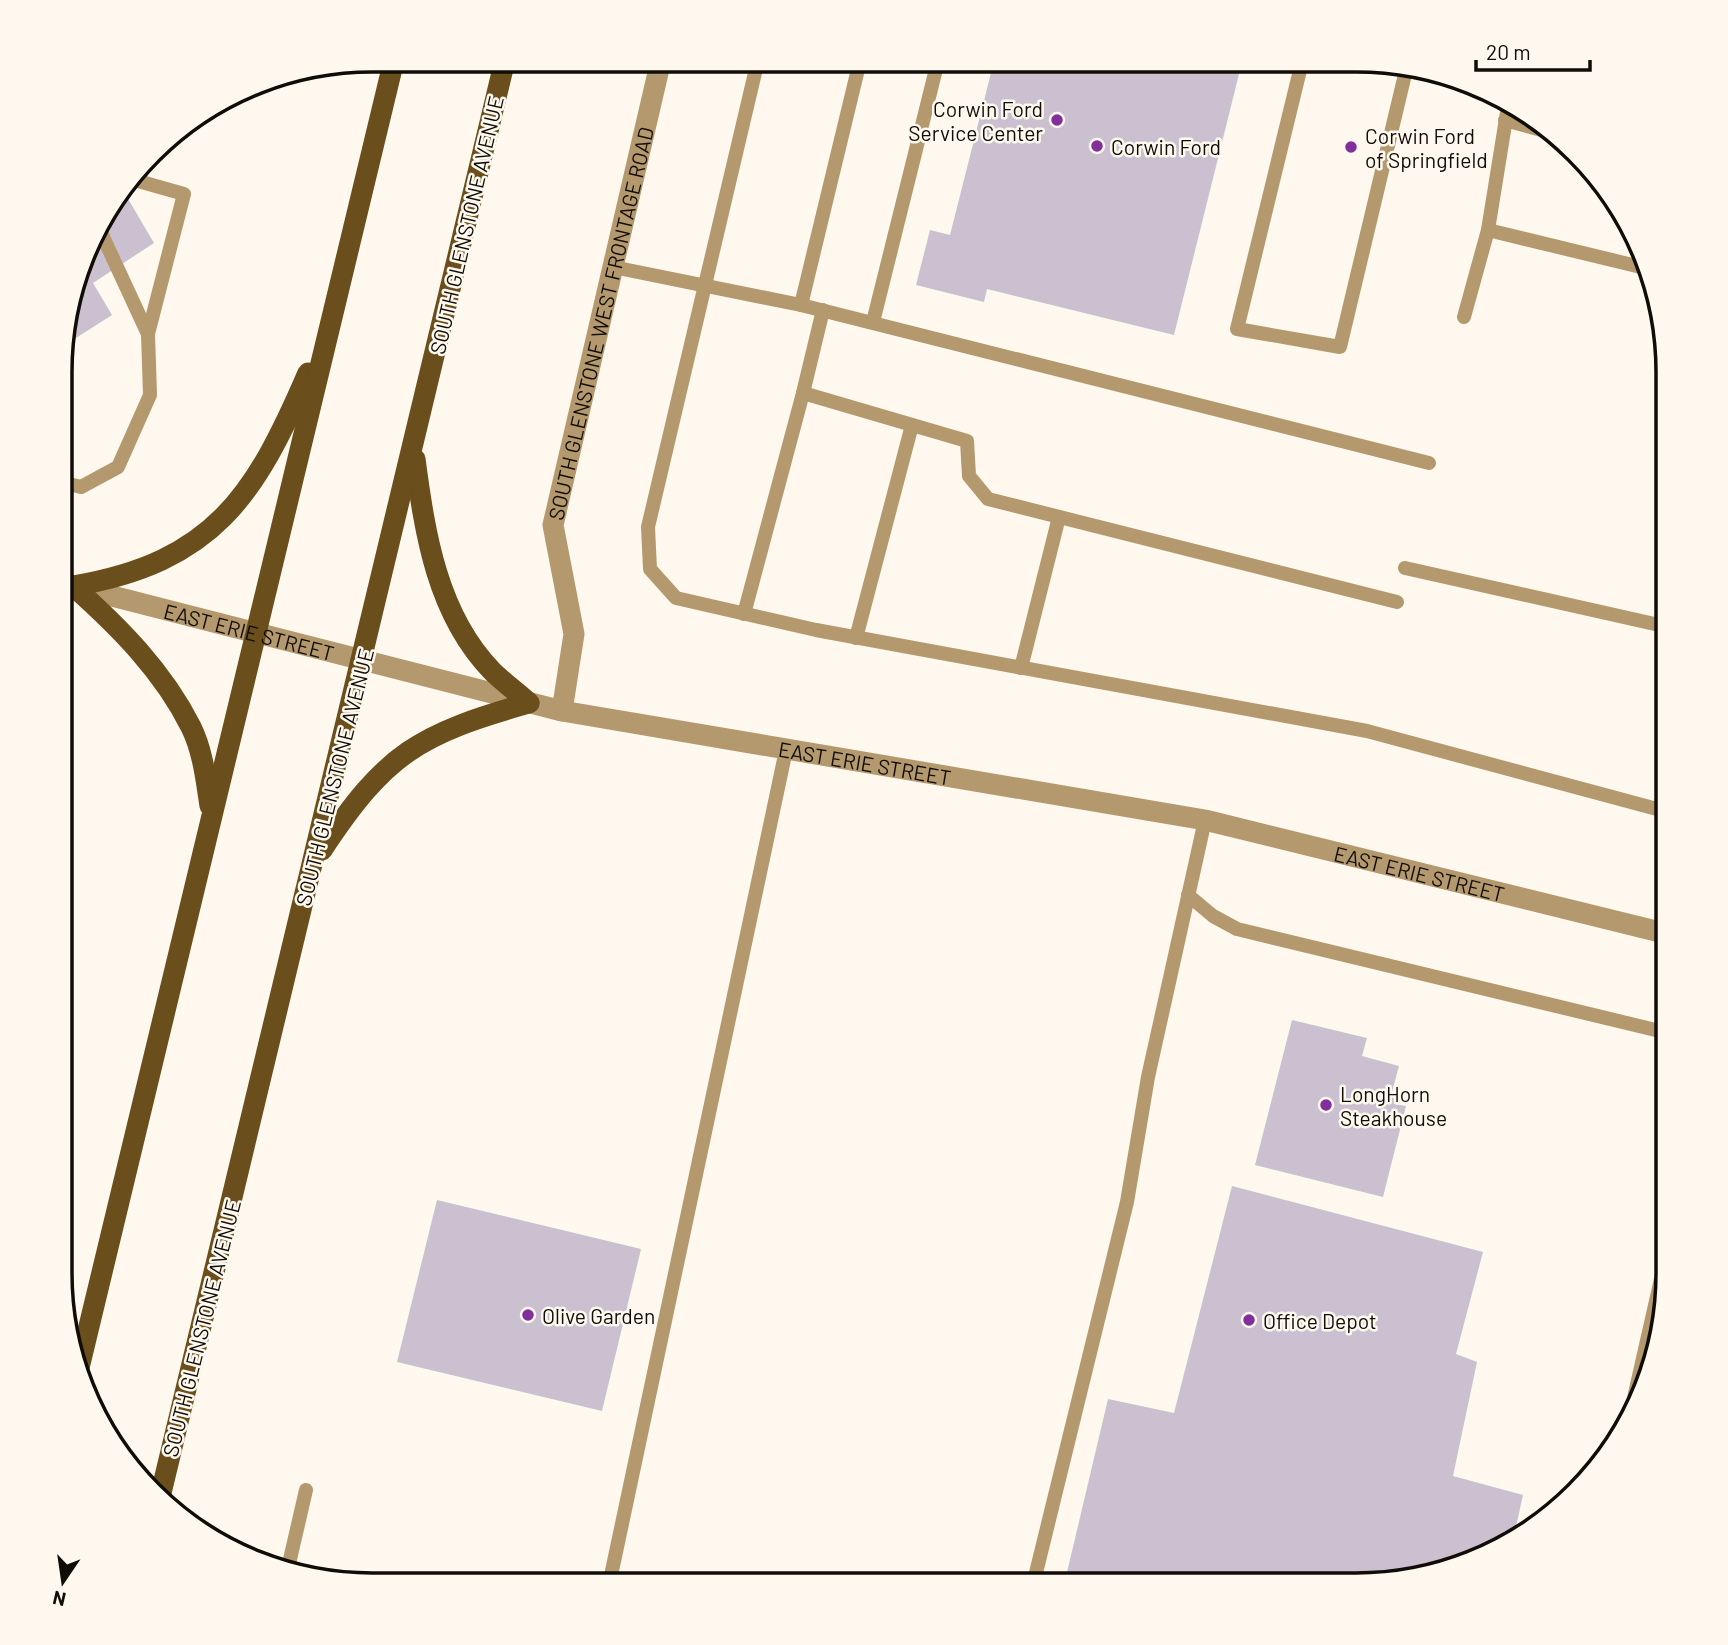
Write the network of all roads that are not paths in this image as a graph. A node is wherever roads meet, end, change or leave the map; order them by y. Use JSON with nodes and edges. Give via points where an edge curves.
{"nodes":[{"id":1,"x":391,"y":72,"type":"edge"},
{"id":2,"x":502,"y":72,"type":"edge"},
{"id":3,"x":658,"y":72,"type":"edge"},
{"id":4,"x":755,"y":72,"type":"edge"},
{"id":5,"x":857,"y":72,"type":"edge"},
{"id":6,"x":935,"y":72,"type":"edge"},
{"id":7,"x":1300,"y":72,"type":"edge"},
{"id":8,"x":1405,"y":76,"type":"edge"},
{"id":9,"x":1507,"y":113,"type":"edge"},
{"id":10,"x":1506,"y":120,"type":"junction"},
{"id":11,"x":1529,"y":126,"type":"edge"},
{"id":12,"x":140,"y":182,"type":"edge"},
{"id":13,"x":1488,"y":230,"type":"junction"},
{"id":14,"x":104,"y":238,"type":"edge"},
{"id":15,"x":1636,"y":266,"type":"edge"},
{"id":16,"x":613,"y":267,"type":"junction"},
{"id":17,"x":704,"y":286,"type":"junction"},
{"id":18,"x":801,"y":305,"type":"junction"},
{"id":19,"x":823,"y":310,"type":"junction"},
{"id":20,"x":1464,"y":317,"type":"dead end"},
{"id":21,"x":331,"y":322,"type":"junction"},
{"id":22,"x":873,"y":322,"type":"junction"},
{"id":23,"x":148,"y":334,"type":"junction"},
{"id":24,"x":803,"y":393,"type":"junction"},
{"id":25,"x":912,"y":425,"type":"junction"},
{"id":26,"x":414,"y":447,"type":"junction"},
{"id":27,"x":1429,"y":463,"type":"dead end"},
{"id":28,"x":72,"y":485,"type":"edge"},
{"id":29,"x":1059,"y":517,"type":"junction"},
{"id":30,"x":1405,"y":568,"type":"dead end"},
{"id":31,"x":72,"y":584,"type":"edge"},
{"id":32,"x":72,"y":585,"type":"edge"},
{"id":33,"x":72,"y":587,"type":"edge"},
{"id":34,"x":1397,"y":602,"type":"dead end"},
{"id":35,"x":744,"y":614,"type":"junction"},
{"id":36,"x":1656,"y":624,"type":"edge"},
{"id":37,"x":256,"y":632,"type":"junction"},
{"id":38,"x":856,"y":638,"type":"junction"},
{"id":39,"x":362,"y":660,"type":"junction"},
{"id":40,"x":1021,"y":668,"type":"junction"},
{"id":41,"x":529,"y":703,"type":"junction"},
{"id":42,"x":562,"y":711,"type":"junction"},
{"id":43,"x":786,"y":750,"type":"junction"},
{"id":44,"x":1656,"y":809,"type":"edge"},
{"id":45,"x":212,"y":815,"type":"junction"},
{"id":46,"x":1205,"y":820,"type":"junction"},
{"id":47,"x":313,"y":864,"type":"junction"},
{"id":48,"x":1188,"y":895,"type":"junction"},
{"id":49,"x":1656,"y":931,"type":"edge"},
{"id":50,"x":1656,"y":1030,"type":"edge"},
{"id":51,"x":1654,"y":1308,"type":"edge"},
{"id":52,"x":83,"y":1353,"type":"edge"},
{"id":53,"x":1642,"y":1364,"type":"edge"},
{"id":54,"x":162,"y":1487,"type":"edge"},
{"id":55,"x":306,"y":1490,"type":"dead end"},
{"id":56,"x":290,"y":1562,"type":"edge"},
{"id":57,"x":612,"y":1573,"type":"edge"},
{"id":58,"x":1036,"y":1573,"type":"edge"}],
"edges":[{"from":1,"to":21,"type":"main road"},
{"from":2,"to":26,"type":"main road","name":"SOUTH GLENSTONE AVENUE"},
{"from":3,"to":16,"type":"street","name":"SOUTH GLENSTONE WEST FRONTAGE ROAD"},
{"from":4,"to":17,"type":"lane"},
{"from":5,"to":18,"type":"lane"},
{"from":6,"to":22,"type":"lane"},
{"from":7,"to":8,"type":"lane","via":[[1237,329],[1340,347]]},
{"from":9,"to":10,"type":"lane"},
{"from":10,"to":11,"type":"lane"},
{"from":10,"to":13,"type":"lane"},
{"from":12,"to":23,"type":"lane","via":[[184,194]]},
{"from":13,"to":15,"type":"lane"},
{"from":13,"to":20,"type":"lane"},
{"from":14,"to":23,"type":"lane"},
{"from":16,"to":17,"type":"lane"},
{"from":16,"to":42,"type":"street","name":"SOUTH GLENSTONE WEST FRONTAGE ROAD","via":[[553,525],[574,634]]},
{"from":17,"to":18,"type":"lane"},
{"from":17,"to":35,"type":"lane","via":[[648,527],[650,569],[676,598]]},
{"from":18,"to":19,"type":"lane"},
{"from":19,"to":22,"type":"lane"},
{"from":19,"to":24,"type":"lane"},
{"from":21,"to":31,"type":"main road","via":[[271,455],[250,489],[223,517],[186,547],[153,565],[118,578]]},
{"from":21,"to":37,"type":"main road"},
{"from":22,"to":27,"type":"lane"},
{"from":23,"to":28,"type":"lane","via":[[150,395],[118,467],[81,487]]},
{"from":24,"to":25,"type":"lane"},
{"from":24,"to":35,"type":"lane"},
{"from":25,"to":29,"type":"lane","via":[[967,441],[968,476],[988,499]]},
{"from":25,"to":38,"type":"lane"},
{"from":26,"to":39,"type":"main road","name":"SOUTH GLENSTONE AVENUE"},
{"from":26,"to":41,"type":"main road","via":[[426,537],[451,608],[492,670]]},
{"from":29,"to":34,"type":"lane"},
{"from":29,"to":40,"type":"lane"},
{"from":30,"to":36,"type":"lane"},
{"from":32,"to":37,"type":"street","name":"EAST ERIE STREET"},
{"from":33,"to":45,"type":"main road","via":[[120,628],[192,728]]},
{"from":35,"to":38,"type":"lane"},
{"from":37,"to":39,"type":"street","name":"EAST ERIE STREET"},
{"from":37,"to":45,"type":"main road"},
{"from":38,"to":40,"type":"lane"},
{"from":39,"to":41,"type":"street","name":"EAST ERIE STREET"},
{"from":39,"to":47,"type":"main road","name":"SOUTH GLENSTONE AVENUE"},
{"from":40,"to":44,"type":"lane","via":[[1367,731]]},
{"from":41,"to":42,"type":"street","name":"EAST ERIE STREET"},
{"from":41,"to":47,"type":"main road","via":[[460,723],[399,757],[363,792]]},
{"from":42,"to":43,"type":"street","name":"EAST ERIE STREET"},
{"from":43,"to":46,"type":"street","name":"EAST ERIE STREET"},
{"from":43,"to":57,"type":"lane"},
{"from":45,"to":52,"type":"main road"},
{"from":46,"to":48,"type":"lane"},
{"from":46,"to":49,"type":"street","name":"EAST ERIE STREET"},
{"from":47,"to":54,"type":"main road","name":"SOUTH GLENSTONE AVENUE"},
{"from":48,"to":50,"type":"lane","via":[[1237,929]]},
{"from":48,"to":58,"type":"lane","via":[[1148,1077],[1128,1202]]},
{"from":51,"to":53,"type":"lane"},
{"from":55,"to":56,"type":"lane"}]}
